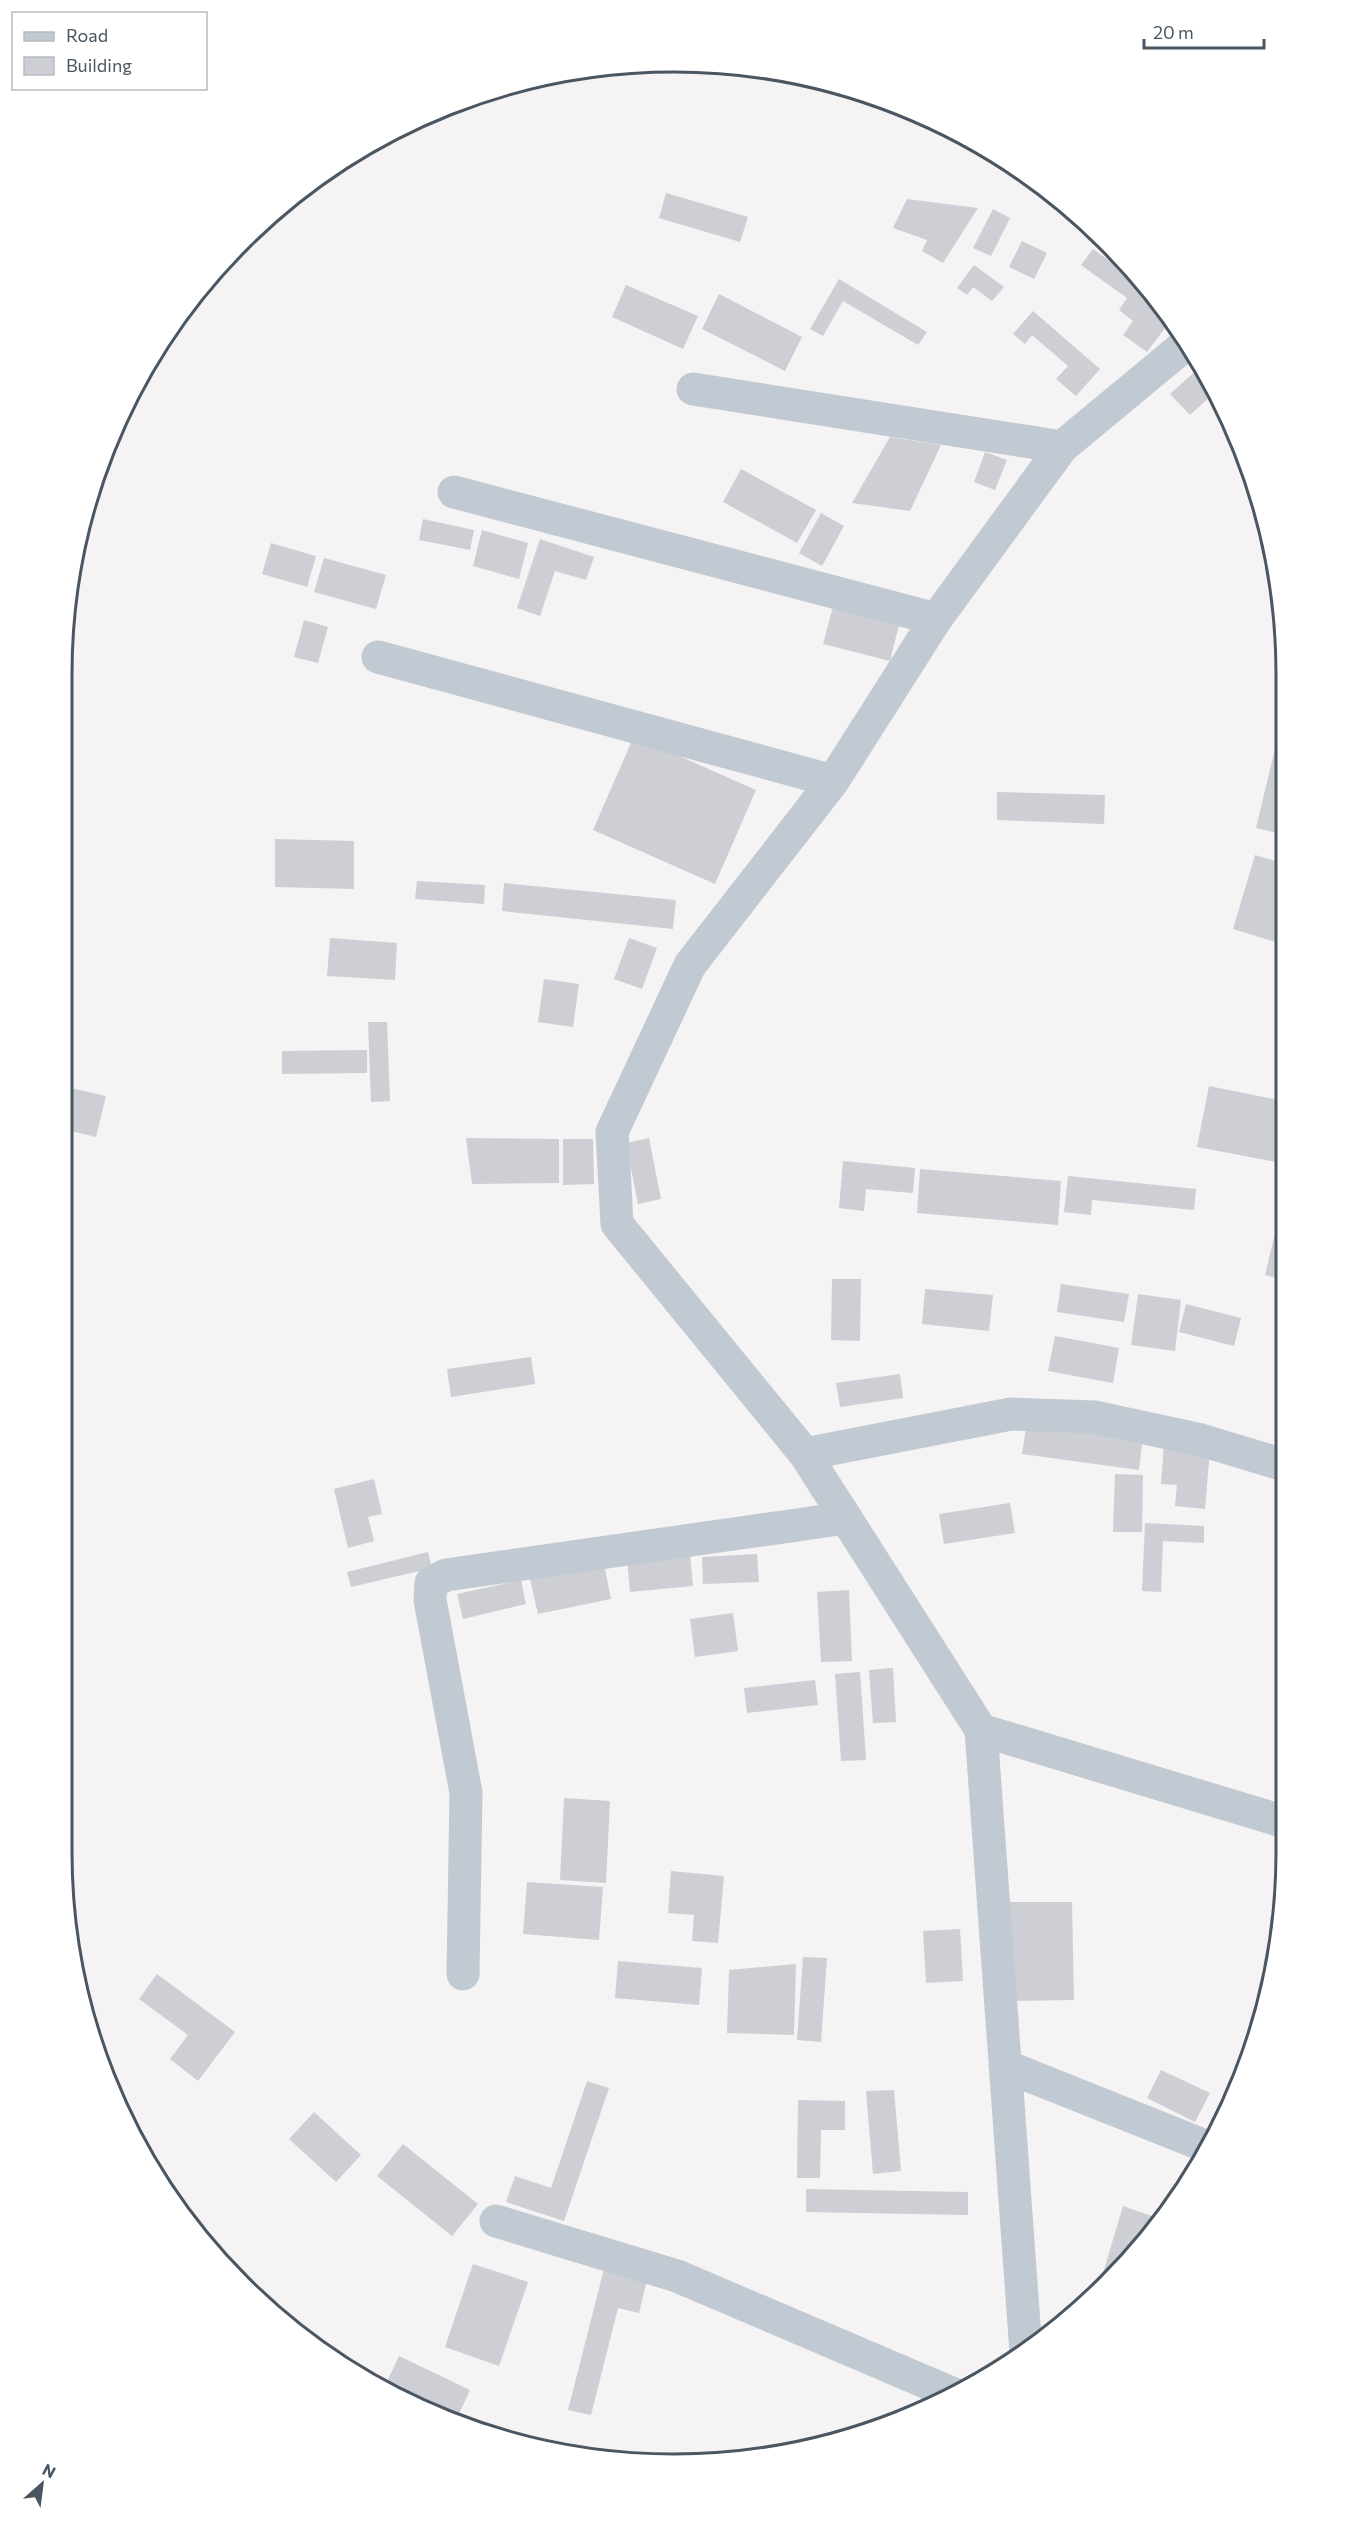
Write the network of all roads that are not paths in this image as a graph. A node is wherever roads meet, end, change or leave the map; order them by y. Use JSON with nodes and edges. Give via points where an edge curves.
{"nodes":[{"id":1,"x":1180,"y":349,"type":"edge"},
{"id":2,"x":693,"y":389,"type":"dead end"},
{"id":3,"x":1062,"y":447,"type":"junction"},
{"id":4,"x":454,"y":492,"type":"dead end"},
{"id":5,"x":936,"y":619,"type":"junction"},
{"id":6,"x":378,"y":657,"type":"dead end"},
{"id":7,"x":833,"y":781,"type":"junction"},
{"id":8,"x":805,"y":1454,"type":"junction"},
{"id":9,"x":1276,"y":1463,"type":"edge"},
{"id":10,"x":846,"y":1518,"type":"junction"},
{"id":11,"x":981,"y":1730,"type":"junction"},
{"id":12,"x":1276,"y":1819,"type":"edge"},
{"id":13,"x":463,"y":1974,"type":"dead end"},
{"id":14,"x":1005,"y":2066,"type":"junction"},
{"id":15,"x":1200,"y":2144,"type":"edge"},
{"id":16,"x":496,"y":2222,"type":"dead end"},
{"id":17,"x":1025,"y":2341,"type":"edge"},
{"id":18,"x":944,"y":2390,"type":"edge"}],
"edges":[{"from":1,"to":3,"type":"street"},
{"from":2,"to":3,"type":"street"},
{"from":3,"to":5,"type":"street"},
{"from":4,"to":5,"type":"street"},
{"from":5,"to":7,"type":"street"},
{"from":6,"to":7,"type":"street"},
{"from":7,"to":8,"type":"street","via":[[690,965],[612,1132],[617,1224]]},
{"from":8,"to":9,"type":"street","via":[[1011,1414],[1094,1417],[1202,1440]]},
{"from":8,"to":10,"type":"street"},
{"from":10,"to":11,"type":"street"},
{"from":10,"to":13,"type":"street","via":[[446,1575],[431,1583],[430,1600],[466,1793]]},
{"from":11,"to":12,"type":"street"},
{"from":11,"to":14,"type":"street"},
{"from":14,"to":15,"type":"street"},
{"from":14,"to":17,"type":"street"},
{"from":16,"to":18,"type":"street","via":[[677,2277]]}]}
